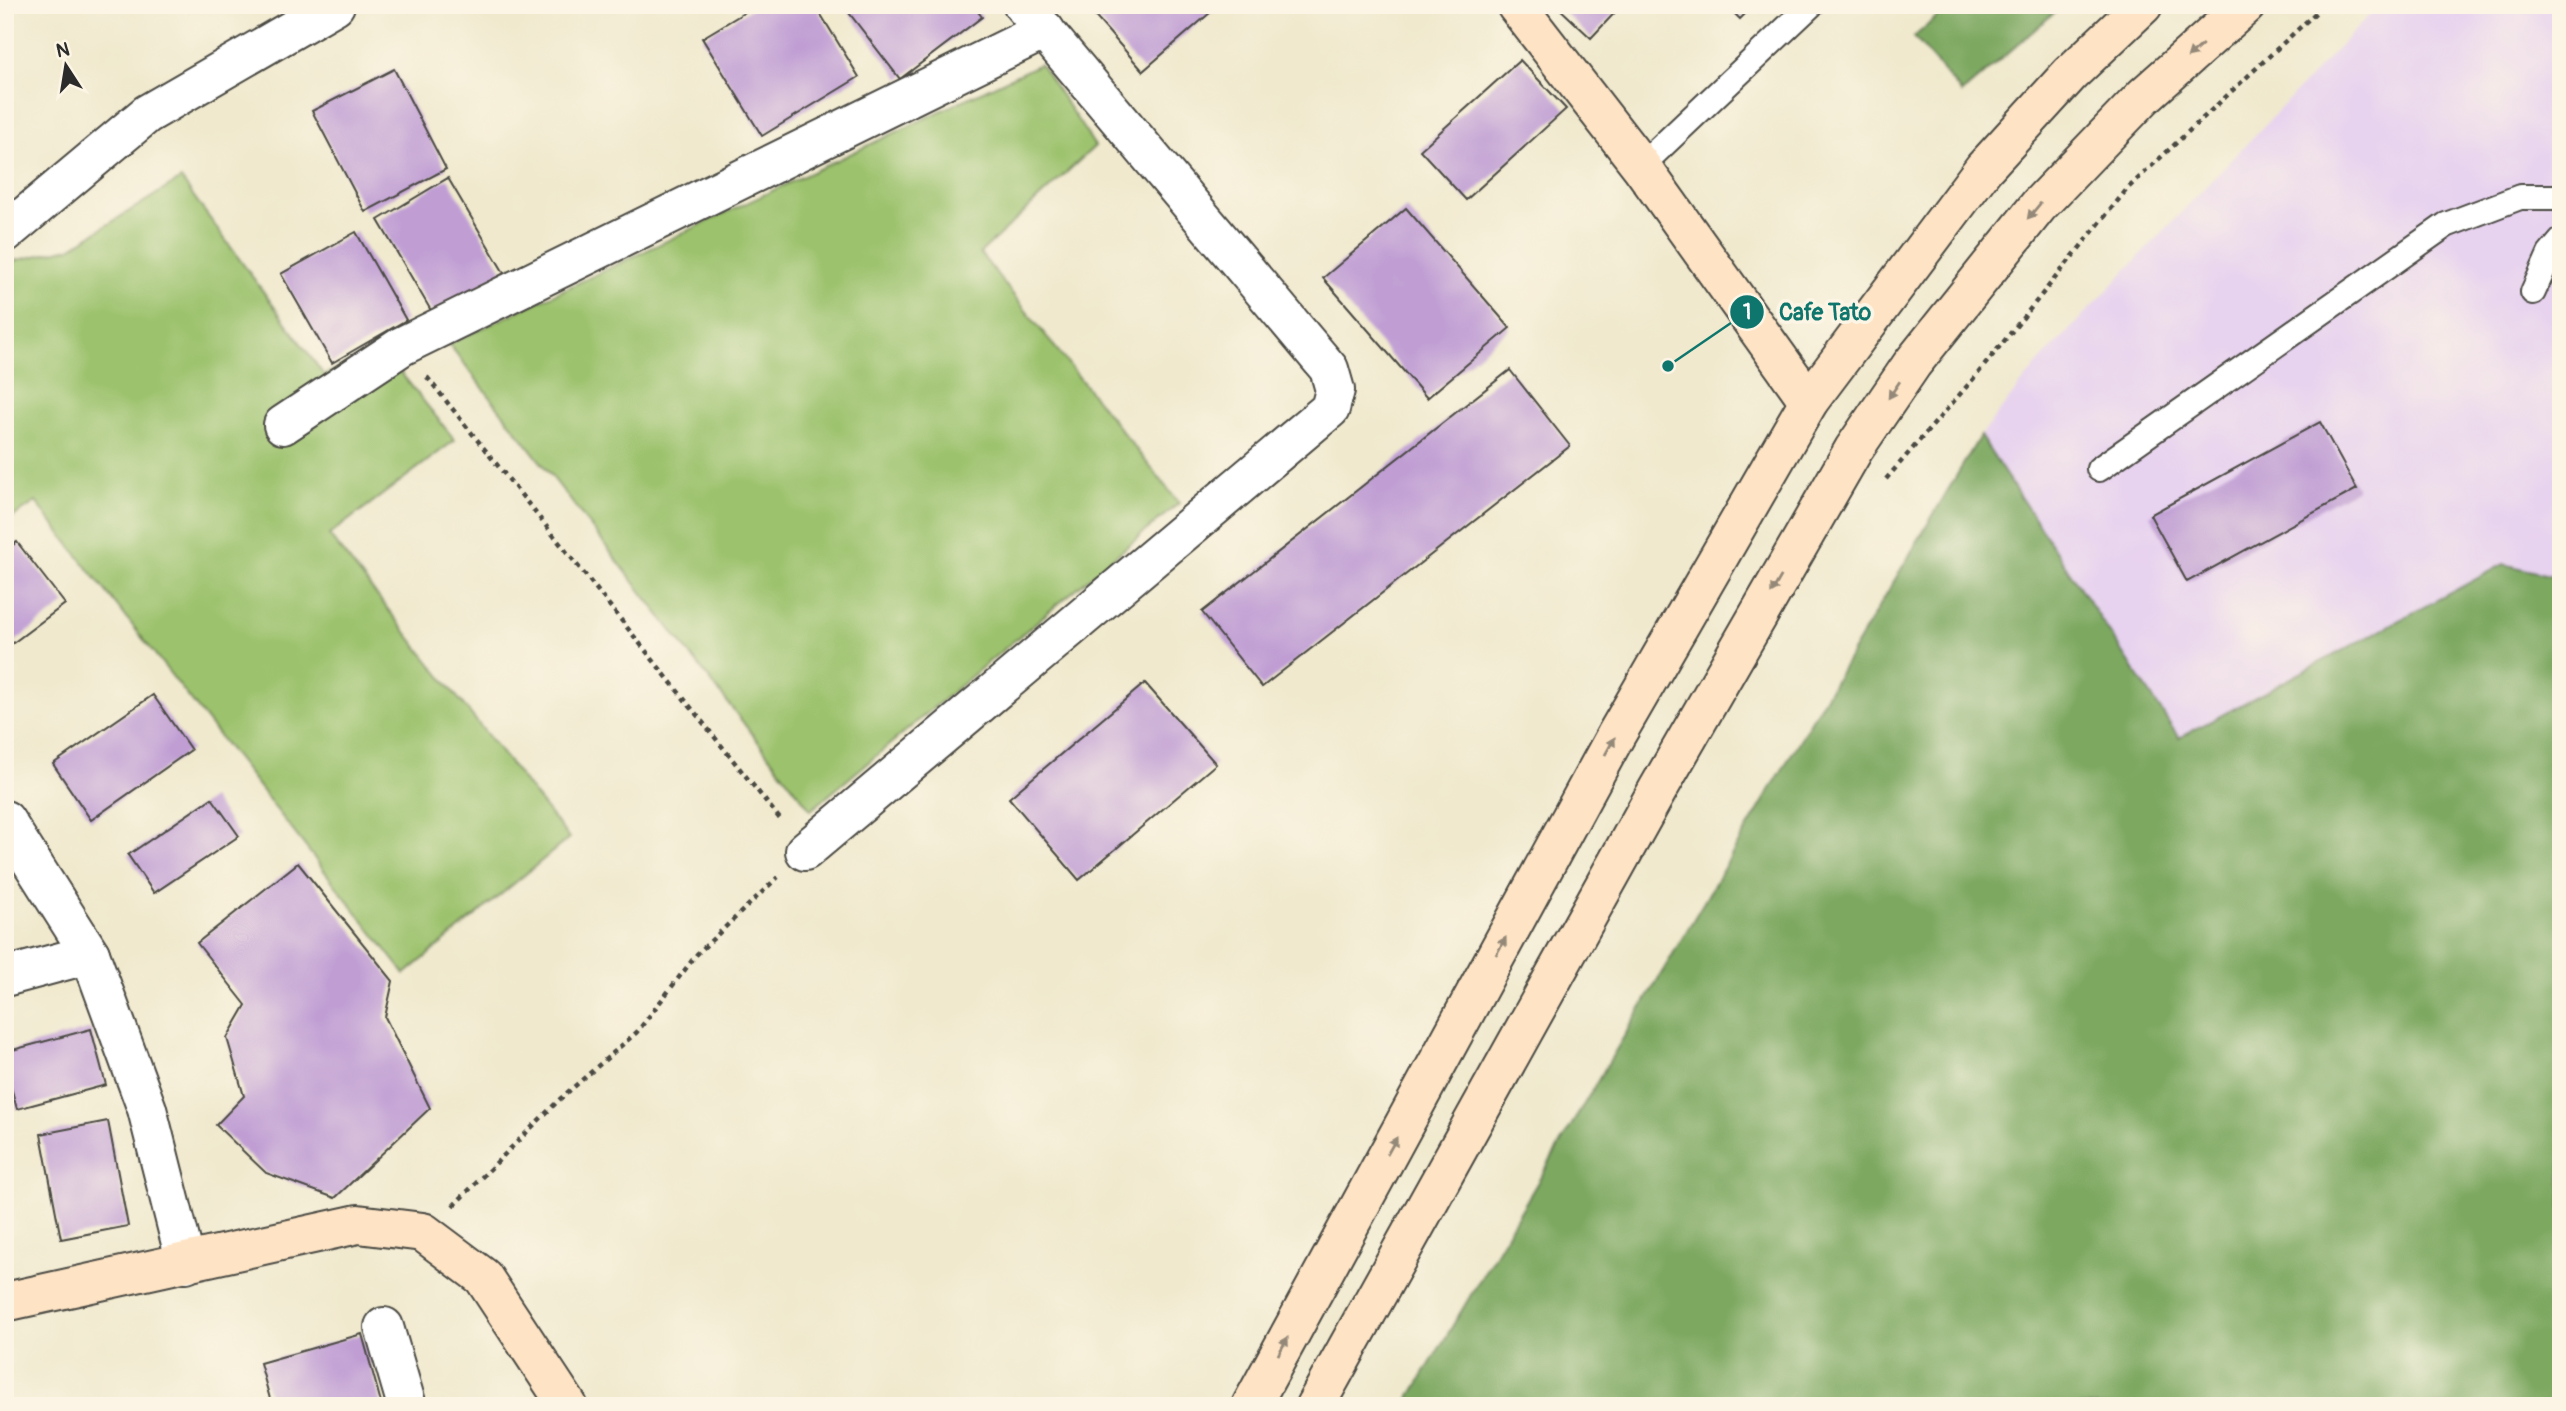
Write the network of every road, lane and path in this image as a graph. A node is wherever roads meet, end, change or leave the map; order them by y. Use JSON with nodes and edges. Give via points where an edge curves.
{"nodes":[{"id":1,"x":335,"y":5,"type":"edge"},
{"id":2,"x":1516,"y":5,"type":"edge"},
{"id":3,"x":1811,"y":5,"type":"edge"},
{"id":4,"x":2143,"y":5,"type":"edge"},
{"id":5,"x":2246,"y":5,"type":"edge"},
{"id":6,"x":2324,"y":5,"type":"edge"},
{"id":7,"x":1034,"y":18,"type":"edge"},
{"id":8,"x":1641,"y":166,"type":"junction"},
{"id":9,"x":2561,"y":197,"type":"edge"},
{"id":10,"x":5,"y":233,"type":"edge"},
{"id":11,"x":2561,"y":241,"type":"edge"},
{"id":12,"x":2533,"y":292,"type":"dead end"},
{"id":13,"x":402,"y":346,"type":"junction"},
{"id":14,"x":1810,"y":401,"type":"junction"},
{"id":15,"x":283,"y":425,"type":"dead end"},
{"id":16,"x":2099,"y":469,"type":"dead end"},
{"id":17,"x":1882,"y":485,"type":"dead end"},
{"id":18,"x":5,"y":820,"type":"edge"},
{"id":19,"x":805,"y":851,"type":"junction"},
{"id":20,"x":90,"y":954,"type":"junction"},
{"id":21,"x":5,"y":977,"type":"edge"},
{"id":22,"x":424,"y":1232,"type":"junction"},
{"id":23,"x":186,"y":1263,"type":"junction"},
{"id":24,"x":5,"y":1302,"type":"edge"},
{"id":25,"x":384,"y":1327,"type":"dead end"},
{"id":26,"x":407,"y":1406,"type":"edge"},
{"id":27,"x":568,"y":1406,"type":"edge"},
{"id":28,"x":1251,"y":1406,"type":"edge"},
{"id":29,"x":1315,"y":1406,"type":"edge"}],
"edges":[{"from":1,"to":10,"type":"street","via":[[147,114]]},
{"from":2,"to":8,"type":"main road"},
{"from":3,"to":8,"type":"lane"},
{"from":4,"to":14,"type":"main road","via":[[2070,74],[1984,169]]},
{"from":5,"to":29,"type":"main road","one_way":true,"via":[[2144,96],[2039,205],[1912,364],[1854,449],[1657,791]]},
{"from":6,"to":17,"type":"path","via":[[2128,188]]},
{"from":7,"to":13,"type":"street"},
{"from":7,"to":19,"type":"street","via":[[1329,369],[1335,390],[1330,409]]},
{"from":8,"to":14,"type":"main road"},
{"from":9,"to":16,"type":"lane","via":[[2520,197],[2446,225]]},
{"from":11,"to":12,"type":"lane"},
{"from":13,"to":15,"type":"street"},
{"from":13,"to":19,"type":"path"},
{"from":28,"to":14,"type":"main road","one_way":true,"via":[[1616,735]]},
{"from":18,"to":20,"type":"street"},
{"from":19,"to":22,"type":"path","via":[[697,954],[637,1032],[560,1099]]},
{"from":20,"to":21,"type":"street"},
{"from":20,"to":23,"type":"street","via":[[147,1108]]},
{"from":22,"to":23,"type":"main road","via":[[358,1224]]},
{"from":22,"to":27,"type":"main road","via":[[483,1278]]},
{"from":23,"to":24,"type":"main road"},
{"from":25,"to":26,"type":"street"}]}
